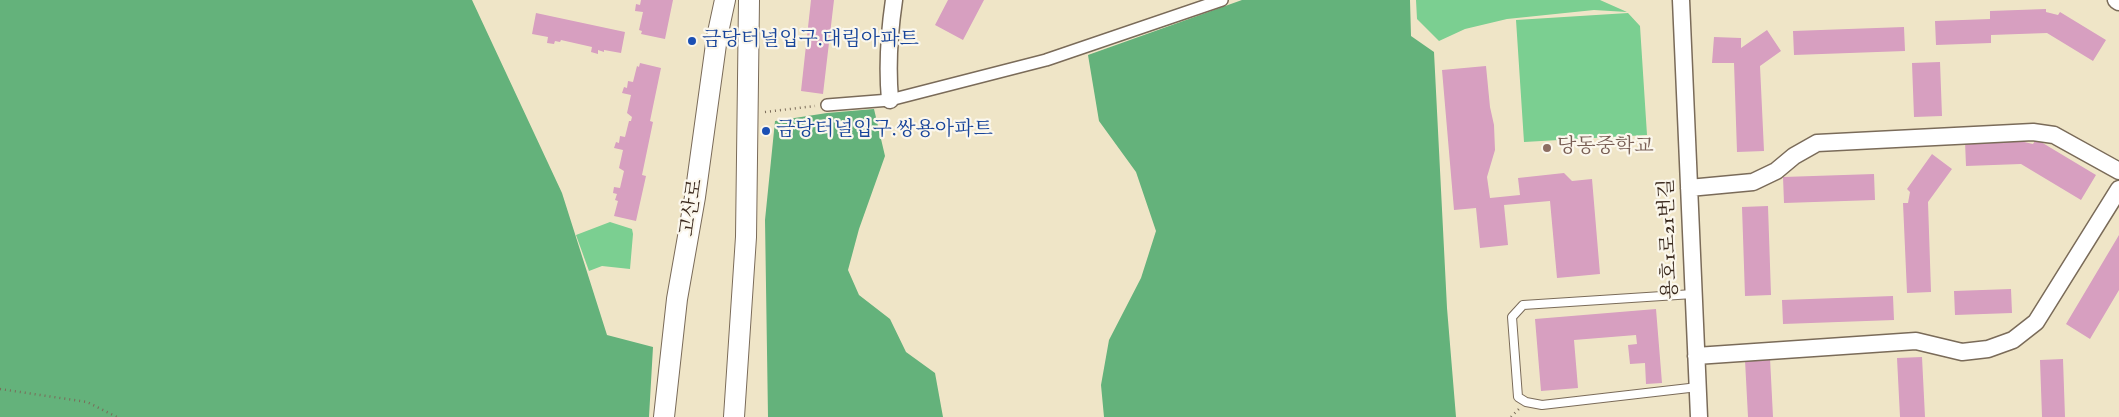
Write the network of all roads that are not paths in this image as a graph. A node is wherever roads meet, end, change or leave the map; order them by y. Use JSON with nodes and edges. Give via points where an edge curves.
{"nodes":[{"id":1,"x":725,"y":0,"type":"edge"},
{"id":2,"x":749,"y":0,"type":"edge"},
{"id":3,"x":894,"y":0,"type":"edge"},
{"id":4,"x":1222,"y":0,"type":"edge"},
{"id":5,"x":1681,"y":0,"type":"edge"},
{"id":6,"x":2116,"y":0,"type":"edge"},
{"id":7,"x":2119,"y":2,"type":"edge"},
{"id":8,"x":890,"y":100,"type":"junction"},
{"id":9,"x":827,"y":105,"type":"road end"},
{"id":10,"x":2119,"y":171,"type":"edge"},
{"id":11,"x":1689,"y":188,"type":"junction"},
{"id":12,"x":2119,"y":189,"type":"edge"},
{"id":13,"x":1693,"y":294,"type":"junction"},
{"id":14,"x":1696,"y":356,"type":"junction"},
{"id":15,"x":1698,"y":387,"type":"junction"},
{"id":16,"x":664,"y":417,"type":"edge"},
{"id":17,"x":734,"y":417,"type":"edge"},
{"id":18,"x":1699,"y":417,"type":"edge"}],
"edges":[{"from":1,"to":16,"type":"street","name":"고산로","via":[[716,37]]},
{"from":2,"to":17,"type":"street","via":[[746,237]]},
{"from":3,"to":8,"type":"street","via":[[888,71]]},
{"from":4,"to":8,"type":"street","via":[[1046,60]]},
{"from":5,"to":11,"type":"street","name":"용호1로21번길"},
{"from":6,"to":7,"type":"street"},
{"from":8,"to":9,"type":"street"},
{"from":10,"to":11,"type":"street","via":[[2054,135],[2024,133],[1817,143],[1776,171],[1753,182]]},
{"from":11,"to":13,"type":"street","name":"용호1로21번길"},
{"from":12,"to":14,"type":"street","via":[[2036,322],[2012,340],[1988,349],[1962,352],[1916,341]]},
{"from":13,"to":14,"type":"street","name":"용호1로21번길"},
{"from":13,"to":15,"type":"lane","via":[[1523,305],[1512,317],[1518,397],[1526,402],[1542,405]]},
{"from":14,"to":15,"type":"street","name":"용호1로21번길"},
{"from":15,"to":18,"type":"street","name":"용호1로21번길"}]}
